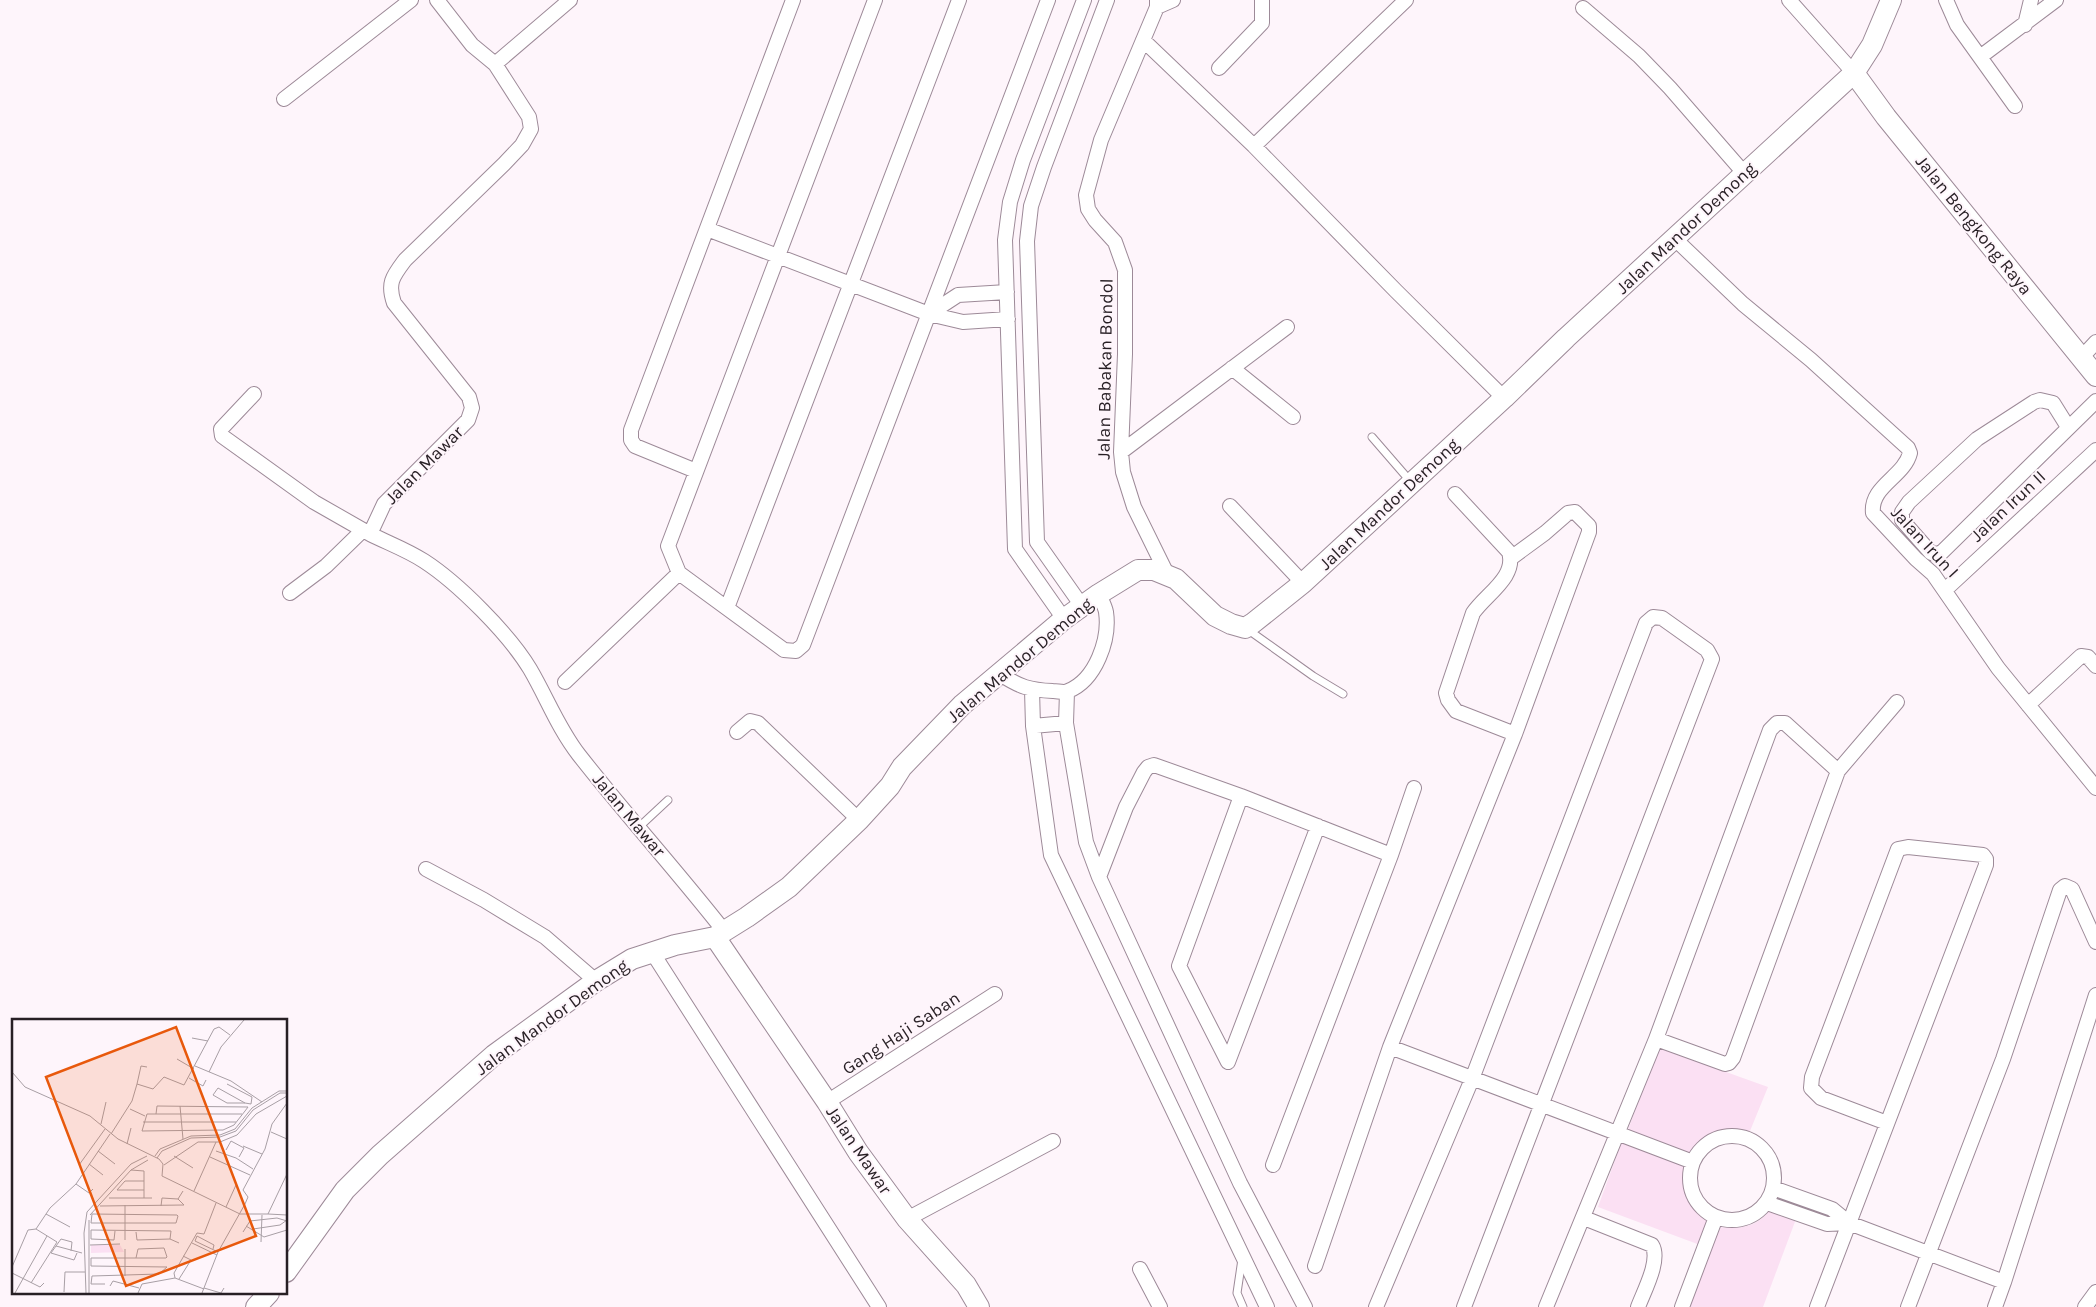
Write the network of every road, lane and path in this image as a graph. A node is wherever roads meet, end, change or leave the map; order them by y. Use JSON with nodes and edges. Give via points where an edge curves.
{"nodes":[{"id":1,"x":411,"y":0,"type":"edge"},
{"id":2,"x":437,"y":0,"type":"edge"},
{"id":3,"x":570,"y":0,"type":"edge"},
{"id":4,"x":793,"y":0,"type":"edge"},
{"id":5,"x":875,"y":0,"type":"edge"},
{"id":6,"x":959,"y":0,"type":"edge"},
{"id":7,"x":1048,"y":0,"type":"edge"},
{"id":8,"x":1084,"y":0,"type":"edge"},
{"id":9,"x":1107,"y":0,"type":"edge"},
{"id":10,"x":1173,"y":0,"type":"edge"},
{"id":11,"x":1262,"y":0,"type":"edge"},
{"id":12,"x":1406,"y":0,"type":"edge"},
{"id":13,"x":1790,"y":0,"type":"edge"},
{"id":14,"x":1891,"y":0,"type":"edge"},
{"id":15,"x":1946,"y":0,"type":"edge"},
{"id":16,"x":2031,"y":0,"type":"edge"},
{"id":17,"x":2056,"y":0,"type":"edge"},
{"id":18,"x":1157,"y":3,"type":"edge"},
{"id":19,"x":1583,"y":8,"type":"dead end"},
{"id":20,"x":2025,"y":25,"type":"junction"},
{"id":21,"x":1143,"y":40,"type":"junction"},
{"id":22,"x":1062,"y":57,"type":"junction"},
{"id":23,"x":1980,"y":57,"type":"junction"},
{"id":24,"x":495,"y":64,"type":"junction"},
{"id":25,"x":1082,"y":65,"type":"junction"},
{"id":26,"x":1219,"y":68,"type":"dead end"},
{"id":27,"x":1854,"y":73,"type":"junction"},
{"id":28,"x":284,"y":99,"type":"dead end"},
{"id":29,"x":2014,"y":106,"type":"dead end"},
{"id":30,"x":1254,"y":146,"type":"junction"},
{"id":31,"x":1744,"y":173,"type":"junction"},
{"id":32,"x":707,"y":229,"type":"junction"},
{"id":33,"x":1675,"y":239,"type":"junction"},
{"id":34,"x":778,"y":256,"type":"junction"},
{"id":35,"x":851,"y":284,"type":"junction"},
{"id":36,"x":1007,"y":292,"type":"junction"},
{"id":37,"x":929,"y":314,"type":"junction"},
{"id":38,"x":1008,"y":319,"type":"junction"},
{"id":39,"x":1287,"y":328,"type":"dead end"},
{"id":40,"x":2096,"y":342,"type":"edge"},
{"id":41,"x":2082,"y":357,"type":"junction"},
{"id":42,"x":1232,"y":368,"type":"junction"},
{"id":43,"x":2096,"y":376,"type":"edge"},
{"id":44,"x":254,"y":394,"type":"dead end"},
{"id":45,"x":1504,"y":398,"type":"junction"},
{"id":46,"x":2096,"y":401,"type":"edge"},
{"id":47,"x":1293,"y":417,"type":"dead end"},
{"id":48,"x":2068,"y":427,"type":"junction"},
{"id":49,"x":1372,"y":437,"type":"dead end"},
{"id":50,"x":2096,"y":450,"type":"edge"},
{"id":51,"x":1121,"y":452,"type":"junction"},
{"id":52,"x":696,"y":471,"type":"junction"},
{"id":53,"x":1411,"y":482,"type":"junction"},
{"id":54,"x":1455,"y":494,"type":"dead end"},
{"id":55,"x":1230,"y":506,"type":"dead end"},
{"id":56,"x":366,"y":532,"type":"junction"},
{"id":57,"x":1511,"y":558,"type":"junction"},
{"id":58,"x":679,"y":573,"type":"junction"},
{"id":59,"x":1167,"y":574,"type":"junction"},
{"id":60,"x":1303,"y":583,"type":"junction"},
{"id":61,"x":1944,"y":590,"type":"junction"},
{"id":62,"x":290,"y":593,"type":"dead end"},
{"id":63,"x":1099,"y":594,"type":"junction"},
{"id":64,"x":1082,"y":606,"type":"junction"},
{"id":65,"x":727,"y":608,"type":"junction"},
{"id":66,"x":1064,"y":619,"type":"junction"},
{"id":67,"x":1245,"y":628,"type":"junction"},
{"id":68,"x":2096,"y":666,"type":"edge"},
{"id":69,"x":1000,"y":674,"type":"junction"},
{"id":70,"x":565,"y":682,"type":"dead end"},
{"id":71,"x":1032,"y":690,"type":"junction"},
{"id":72,"x":1067,"y":692,"type":"junction"},
{"id":73,"x":1343,"y":694,"type":"dead end"},
{"id":74,"x":1898,"y":702,"type":"dead end"},
{"id":75,"x":2028,"y":705,"type":"junction"},
{"id":76,"x":1066,"y":723,"type":"junction"},
{"id":77,"x":1034,"y":726,"type":"junction"},
{"id":78,"x":737,"y":732,"type":"dead end"},
{"id":79,"x":1515,"y":734,"type":"junction"},
{"id":80,"x":1838,"y":771,"type":"junction"},
{"id":81,"x":1414,"y":788,"type":"dead end"},
{"id":82,"x":2096,"y":788,"type":"edge"},
{"id":83,"x":1242,"y":796,"type":"junction"},
{"id":84,"x":668,"y":800,"type":"dead end"},
{"id":85,"x":859,"y":820,"type":"junction"},
{"id":86,"x":1318,"y":826,"type":"junction"},
{"id":87,"x":639,"y":827,"type":"junction"},
{"id":88,"x":1391,"y":855,"type":"junction"},
{"id":89,"x":426,"y":869,"type":"dead end"},
{"id":90,"x":1099,"y":877,"type":"junction"},
{"id":91,"x":719,"y":934,"type":"junction"},
{"id":92,"x":2096,"y":942,"type":"edge"},
{"id":93,"x":652,"y":952,"type":"junction"},
{"id":94,"x":596,"y":981,"type":"junction"},
{"id":95,"x":995,"y":994,"type":"dead end"},
{"id":96,"x":2096,"y":995,"type":"edge"},
{"id":97,"x":1656,"y":1039,"type":"junction"},
{"id":98,"x":1390,"y":1047,"type":"junction"},
{"id":99,"x":1472,"y":1078,"type":"junction"},
{"id":100,"x":827,"y":1102,"type":"junction"},
{"id":101,"x":1542,"y":1106,"type":"junction"},
{"id":102,"x":1887,"y":1123,"type":"junction"},
{"id":103,"x":1616,"y":1135,"type":"junction"},
{"id":104,"x":1054,"y":1142,"type":"dead end"},
{"id":105,"x":1693,"y":1162,"type":"junction"},
{"id":106,"x":1273,"y":1165,"type":"dead end"},
{"id":107,"x":1773,"y":1188,"type":"junction"},
{"id":108,"x":1767,"y":1203,"type":"junction"},
{"id":109,"x":1716,"y":1217,"type":"junction"},
{"id":110,"x":907,"y":1218,"type":"junction"},
{"id":111,"x":1584,"y":1218,"type":"junction"},
{"id":112,"x":1849,"y":1223,"type":"junction"},
{"id":113,"x":1929,"y":1252,"type":"junction"},
{"id":114,"x":1243,"y":1256,"type":"junction"},
{"id":115,"x":1315,"y":1266,"type":"dead end"},
{"id":116,"x":288,"y":1269,"type":"edge"},
{"id":117,"x":1140,"y":1269,"type":"dead end"},
{"id":118,"x":2004,"y":1282,"type":"junction"},
{"id":119,"x":2096,"y":1292,"type":"edge"},
{"id":120,"x":268,"y":1294,"type":"edge"},
{"id":121,"x":256,"y":1307,"type":"edge"},
{"id":122,"x":879,"y":1307,"type":"edge"},
{"id":123,"x":979,"y":1307,"type":"edge"},
{"id":124,"x":1160,"y":1307,"type":"edge"},
{"id":125,"x":1243,"y":1307,"type":"edge"},
{"id":126,"x":1267,"y":1307,"type":"edge"},
{"id":127,"x":1305,"y":1307,"type":"edge"},
{"id":128,"x":1376,"y":1307,"type":"edge"},
{"id":129,"x":1464,"y":1307,"type":"edge"},
{"id":130,"x":1546,"y":1307,"type":"edge"},
{"id":131,"x":1638,"y":1307,"type":"edge"},
{"id":132,"x":1682,"y":1307,"type":"edge"},
{"id":133,"x":1817,"y":1307,"type":"edge"},
{"id":134,"x":1908,"y":1307,"type":"edge"},
{"id":135,"x":1995,"y":1307,"type":"edge"},
{"id":136,"x":2085,"y":1307,"type":"edge"}],
"edges":[{"from":1,"to":28,"type":"street"},
{"from":2,"to":24,"type":"street","name":"Jalan Mawar","via":[[472,45]]},
{"from":3,"to":24,"type":"street"},
{"from":4,"to":32,"type":"street"},
{"from":5,"to":34,"type":"street"},
{"from":6,"to":35,"type":"street"},
{"from":7,"to":37,"type":"street"},
{"from":8,"to":22,"type":"street"},
{"from":9,"to":25,"type":"street"},
{"from":10,"to":18,"type":"street"},
{"from":11,"to":26,"type":"street","via":[[1262,22]]},
{"from":12,"to":30,"type":"street"},
{"from":13,"to":27,"type":"street"},
{"from":14,"to":27,"type":"main road","name":"Jalan Mandor Demong","via":[[1872,45]]},
{"from":15,"to":23,"type":"street","via":[[1957,25]]},
{"from":16,"to":20,"type":"street"},
{"from":17,"to":20,"type":"street"},
{"from":18,"to":21,"type":"street","name":"Jalan Babakan Bondol"},
{"from":19,"to":31,"type":"street","via":[[1670,88]]},
{"from":20,"to":23,"type":"street"},
{"from":21,"to":30,"type":"street"},
{"from":21,"to":51,"type":"street","name":"Jalan Babakan Bondol","via":[[1102,140],[1086,195],[1088,209],[1115,242],[1125,270]]},
{"from":22,"to":25,"type":"street"},
{"from":22,"to":36,"type":"street","via":[[1010,202],[1005,240]]},
{"from":23,"to":29,"type":"street"},
{"from":24,"to":56,"type":"street","name":"Jalan Mawar","via":[[529,117],[531,129],[522,145],[504,164],[405,260],[389,287],[394,303],[469,397],[471,415],[384,504]]},
{"from":25,"to":64,"type":"street","via":[[1031,206],[1027,241],[1037,542]]},
{"from":27,"to":31,"type":"main road","name":"Jalan Mandor Demong"},
{"from":27,"to":41,"type":"main road","name":"Jalan Bengkong Raya","via":[[1886,117]]},
{"from":30,"to":45,"type":"street"},
{"from":31,"to":33,"type":"main road","name":"Jalan Mandor Demong"},
{"from":32,"to":34,"type":"street"},
{"from":32,"to":52,"type":"street","via":[[631,430],[635,446]]},
{"from":33,"to":45,"type":"main road","name":"Jalan Mandor Demong"},
{"from":33,"to":61,"type":"street","name":"Jalan Irun I","via":[[1743,304],[1908,448],[1910,453],[1905,464],[1875,498],[1873,513],[1933,574]]},
{"from":34,"to":35,"type":"street"},
{"from":34,"to":52,"type":"street"},
{"from":35,"to":37,"type":"street"},
{"from":35,"to":65,"type":"street"},
{"from":36,"to":37,"type":"street","via":[[958,295]]},
{"from":36,"to":38,"type":"street"},
{"from":37,"to":38,"type":"street","via":[[963,322]]},
{"from":37,"to":65,"type":"street","via":[[803,645],[796,652],[784,650]]},
{"from":38,"to":66,"type":"street","via":[[1015,549]]},
{"from":39,"to":42,"type":"street"},
{"from":40,"to":41,"type":"street"},
{"from":41,"to":43,"type":"main road","name":"Jalan Bengkong Raya"},
{"from":42,"to":47,"type":"street"},
{"from":42,"to":51,"type":"street"},
{"from":44,"to":56,"type":"street","via":[[221,429],[222,436],[314,502]]},
{"from":45,"to":53,"type":"main road","name":"Jalan Mandor Demong"},
{"from":46,"to":48,"type":"street"},
{"from":48,"to":48,"type":"street","via":[[2053,403],[2034,402],[1977,438],[1909,502],[1902,512],[1902,520],[1931,553],[1940,554]]},
{"from":49,"to":53,"type":"lane"},
{"from":50,"to":61,"type":"street","name":"Jalan Irun II"},
{"from":51,"to":59,"type":"street","name":"Jalan Babakan Bondol","via":[[1129,493]]},
{"from":52,"to":58,"type":"street","via":[[668,546]]},
{"from":53,"to":60,"type":"main road","name":"Jalan Mandor Demong"},
{"from":54,"to":57,"type":"street"},
{"from":55,"to":60,"type":"street"},
{"from":56,"to":62,"type":"street"},
{"from":56,"to":87,"type":"street","name":"Jalan Mawar","via":[[424,560],[445,576],[504,634],[530,670],[563,733]]},
{"from":57,"to":79,"type":"street","via":[[1505,578],[1473,613],[1446,692],[1456,711]]},
{"from":57,"to":79,"type":"street","via":[[1568,513],[1575,512],[1589,526]]},
{"from":58,"to":65,"type":"street"},
{"from":58,"to":70,"type":"street"},
{"from":59,"to":63,"type":"main road","name":"Jalan Mandor Demong","via":[[1138,570]]},
{"from":59,"to":67,"type":"main road","name":"Jalan Mandor Demong","via":[[1215,616]]},
{"from":60,"to":67,"type":"main road","name":"Jalan Mandor Demong"},
{"from":61,"to":75,"type":"street","name":"Jalan Irun I"},
{"from":63,"to":64,"type":"main road","name":"Jalan Mandor Demong"},
{"from":63,"to":72,"type":"street","via":[[1106,611],[1103,647],[1080,684]]},
{"from":64,"to":66,"type":"main road","name":"Jalan Mandor Demong"},
{"from":66,"to":69,"type":"main road","name":"Jalan Mandor Demong"},
{"from":67,"to":73,"type":"lane"},
{"from":68,"to":75,"type":"street","via":[[2088,657],[2081,656]]},
{"from":69,"to":71,"type":"street"},
{"from":69,"to":85,"type":"main road","name":"Jalan Mandor Demong","via":[[962,705],[902,767],[890,786]]},
{"from":71,"to":72,"type":"street"},
{"from":71,"to":77,"type":"street"},
{"from":72,"to":76,"type":"street"},
{"from":74,"to":80,"type":"street"},
{"from":75,"to":82,"type":"street","name":"Jalan Irun I"},
{"from":76,"to":77,"type":"street"},
{"from":76,"to":90,"type":"street","via":[[1086,842]]},
{"from":77,"to":114,"type":"street","via":[[1051,855]]},
{"from":78,"to":85,"type":"street","via":[[750,721],[758,723]]},
{"from":79,"to":98,"type":"street"},
{"from":80,"to":97,"type":"street","via":[[1733,1058],[1724,1064]]},
{"from":80,"to":97,"type":"street","via":[[1785,723],[1777,723],[1770,730]]},
{"from":81,"to":88,"type":"street"},
{"from":83,"to":86,"type":"street"},
{"from":83,"to":86,"type":"street","via":[[1179,966],[1228,1062]]},
{"from":83,"to":90,"type":"street","via":[[1154,765],[1148,767],[1126,807]]},
{"from":84,"to":87,"type":"lane"},
{"from":85,"to":91,"type":"main road","name":"Jalan Mandor Demong","via":[[789,886],[748,918]]},
{"from":86,"to":88,"type":"street"},
{"from":87,"to":91,"type":"street","name":"Jalan Mawar","via":[[686,882]]},
{"from":88,"to":106,"type":"street"},
{"from":89,"to":94,"type":"street","via":[[545,937]]},
{"from":90,"to":127,"type":"street","via":[[1240,1183]]},
{"from":91,"to":93,"type":"main road","name":"Jalan Mandor Demong"},
{"from":91,"to":100,"type":"main road","name":"Jalan Mawar"},
{"from":92,"to":113,"type":"street","via":[[2072,889],[2065,886],[2060,890],[2003,1058]]},
{"from":93,"to":94,"type":"main road","name":"Jalan Mandor Demong","via":[[632,959]]},
{"from":93,"to":122,"type":"street"},
{"from":94,"to":116,"type":"main road","name":"Jalan Mandor Demong","via":[[494,1055],[380,1155],[344,1190]]},
{"from":95,"to":100,"type":"street","name":"Gang Haji Saban"},
{"from":96,"to":118,"type":"street"},
{"from":97,"to":103,"type":"street"},
{"from":98,"to":99,"type":"street"},
{"from":98,"to":115,"type":"street"},
{"from":99,"to":101,"type":"street"},
{"from":99,"to":101,"type":"street","via":[[1646,623],[1653,617],[1662,618],[1707,650],[1712,659]]},
{"from":99,"to":128,"type":"street"},
{"from":100,"to":110,"type":"main road","name":"Jalan Mawar","via":[[858,1152]]},
{"from":101,"to":103,"type":"street"},
{"from":101,"to":129,"type":"street"},
{"from":102,"to":102,"type":"street","via":[[1986,865],[1983,855],[1908,847],[1898,849],[1812,1077],[1811,1088],[1821,1098]]},
{"from":102,"to":112,"type":"street"},
{"from":103,"to":105,"type":"street"},
{"from":103,"to":111,"type":"street"},
{"from":104,"to":110,"type":"street"},
{"from":105,"to":107,"type":"street","via":[[1709,1142],[1722,1137],[1747,1138],[1767,1154],[1773,1166]]},
{"from":105,"to":109,"type":"street","via":[[1690,1173],[1693,1194],[1706,1211]]},
{"from":107,"to":108,"type":"street"},
{"from":107,"to":112,"type":"street","via":[[1832,1208]]},
{"from":108,"to":109,"type":"street","via":[[1738,1220]]},
{"from":108,"to":112,"type":"street","via":[[1827,1224]]},
{"from":109,"to":132,"type":"street"},
{"from":110,"to":123,"type":"main road","name":"Jalan Mawar","via":[[966,1285]]},
{"from":111,"to":130,"type":"street"},
{"from":111,"to":131,"type":"street","via":[[1654,1248],[1655,1262]]},
{"from":112,"to":113,"type":"street"},
{"from":112,"to":133,"type":"street"},
{"from":113,"to":118,"type":"street"},
{"from":113,"to":134,"type":"street"},
{"from":114,"to":125,"type":"lane","via":[[1237,1293]]},
{"from":114,"to":126,"type":"street"},
{"from":117,"to":124,"type":"street"},
{"from":118,"to":135,"type":"street"},
{"from":119,"to":136,"type":"street"},
{"from":120,"to":121,"type":"main road"}]}
